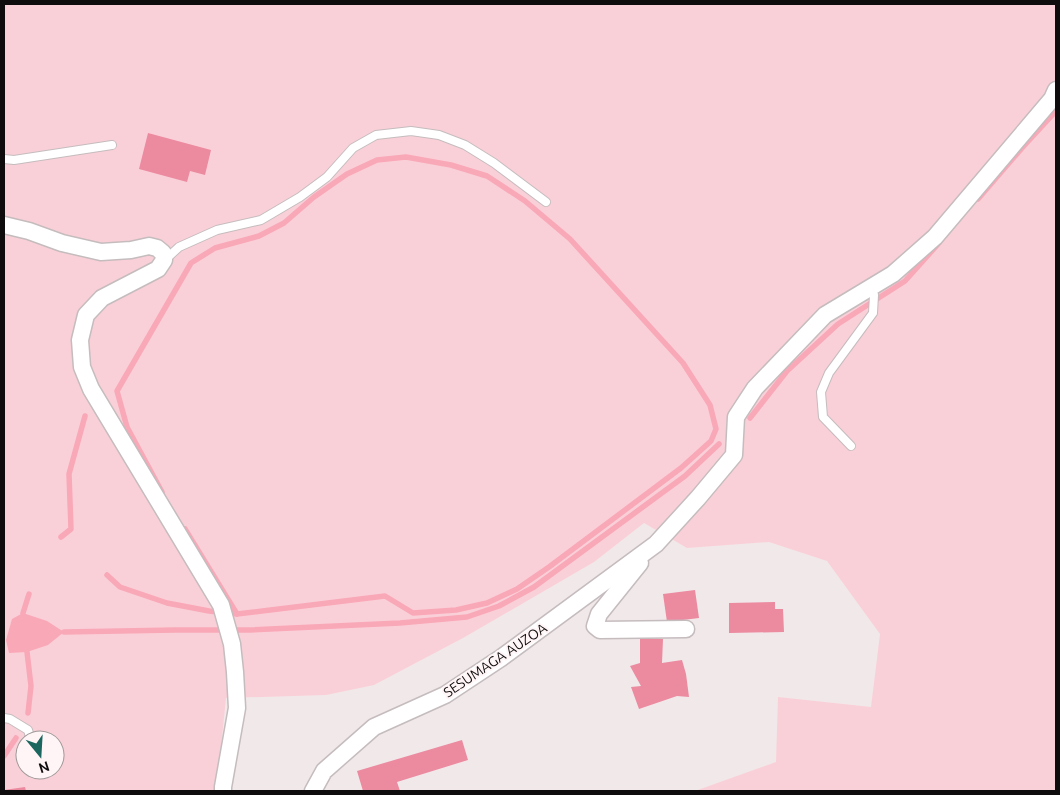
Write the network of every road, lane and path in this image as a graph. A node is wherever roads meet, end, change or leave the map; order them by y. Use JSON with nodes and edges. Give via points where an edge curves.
{"nodes":[{"id":1,"x":1056,"y":90,"type":"edge"},
{"id":2,"x":112,"y":145,"type":"dead end"},
{"id":3,"x":4,"y":159,"type":"edge"},
{"id":4,"x":546,"y":202,"type":"dead end"},
{"id":5,"x":4,"y":225,"type":"edge"},
{"id":6,"x":164,"y":260,"type":"junction"},
{"id":7,"x":873,"y":291,"type":"junction"},
{"id":8,"x":851,"y":446,"type":"dead end"},
{"id":9,"x":656,"y":544,"type":"junction"},
{"id":10,"x":686,"y":630,"type":"dead end"},
{"id":11,"x":4,"y":718,"type":"edge"},
{"id":12,"x":28,"y":730,"type":"edge"},
{"id":13,"x":223,"y":791,"type":"edge"},
{"id":14,"x":313,"y":791,"type":"edge"}],
"edges":[{"from":1,"to":7,"type":"street","via":[[1052,99],[936,237]]},
{"from":2,"to":3,"type":"lane"},
{"from":4,"to":6,"type":"lane","via":[[465,145],[439,135],[411,131],[376,135],[353,148],[327,177],[300,197],[261,220],[217,230],[180,247]]},
{"from":5,"to":6,"type":"street","via":[[101,252],[149,246],[163,253]]},
{"from":6,"to":13,"type":"street","via":[[158,269],[102,298],[86,315],[80,340],[82,366],[91,389],[221,605],[232,644],[237,708]]},
{"from":7,"to":8,"type":"lane","via":[[873,313],[829,373],[821,392],[823,416]]},
{"from":7,"to":9,"type":"street","name":"SESUMAGA AUZOA","via":[[825,315],[755,388],[736,417],[734,456]]},
{"from":9,"to":10,"type":"street","name":"SESUMAGA AUZOA","via":[[599,614],[595,626],[600,630]]},
{"from":9,"to":14,"type":"street","name":"SESUMAGA AUZOA","via":[[501,658],[444,695],[374,727],[324,771]]},
{"from":11,"to":12,"type":"lane"}]}
